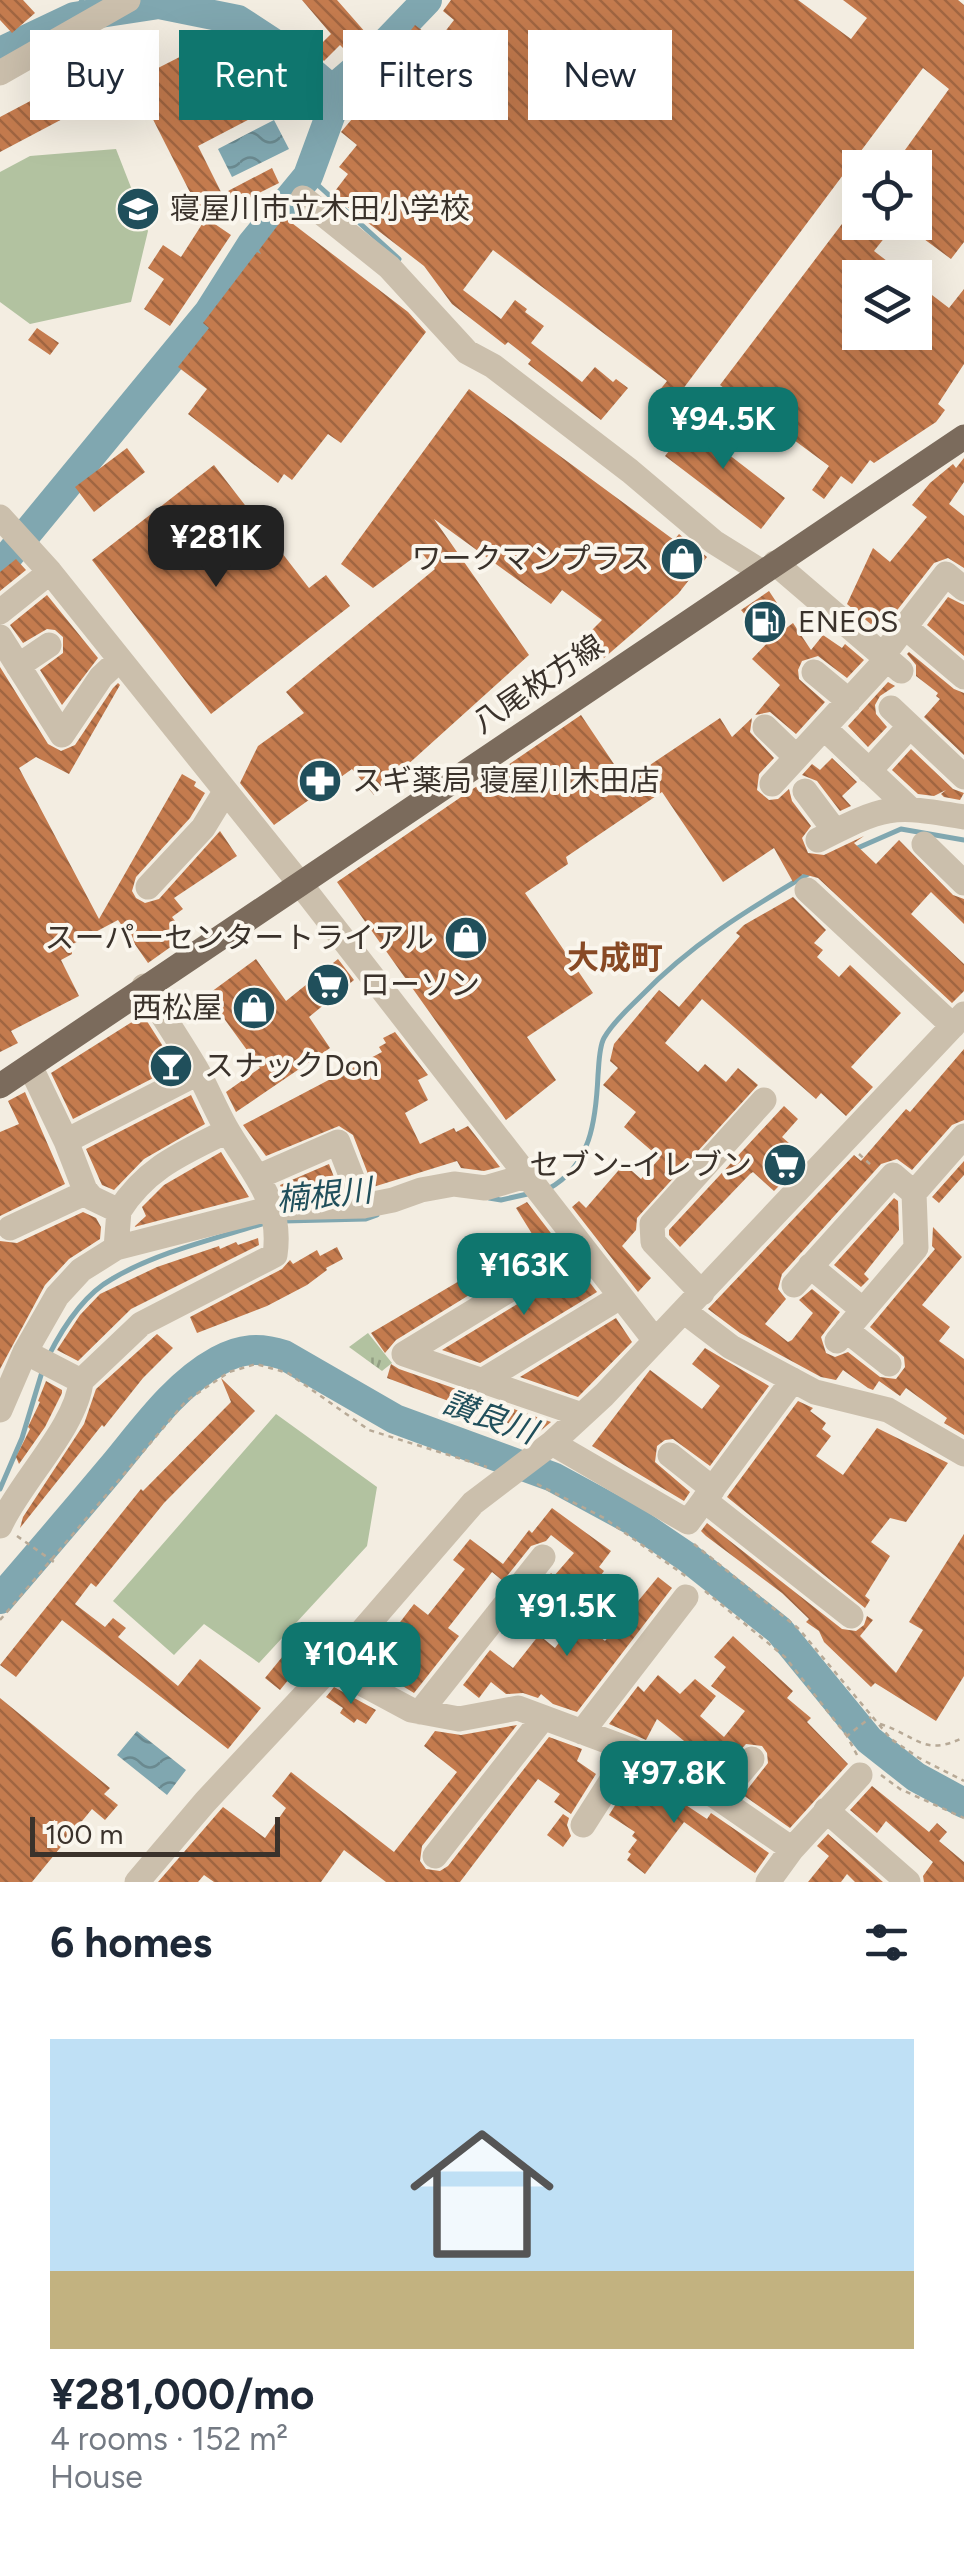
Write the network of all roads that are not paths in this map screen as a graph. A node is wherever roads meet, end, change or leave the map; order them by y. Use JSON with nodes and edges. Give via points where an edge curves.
{"nodes":[{"id":1,"x":128,"y":0,"type":"edge"},
{"id":2,"x":0,"y":73,"type":"edge"},
{"id":3,"x":304,"y":198,"type":"dead end"},
{"id":4,"x":964,"y":437,"type":"edge"},
{"id":5,"x":15,"y":532,"type":"edge"},
{"id":6,"x":769,"y":567,"type":"junction"},
{"id":7,"x":50,"y":572,"type":"junction"},
{"id":8,"x":964,"y":589,"type":"edge"},
{"id":9,"x":0,"y":612,"type":"edge"},
{"id":10,"x":905,"y":627,"type":"junction"},
{"id":11,"x":0,"y":638,"type":"edge"},
{"id":12,"x":49,"y":644,"type":"dead end"},
{"id":13,"x":118,"y":660,"type":"junction"},
{"id":14,"x":891,"y":661,"type":"junction"},
{"id":15,"x":18,"y":666,"type":"junction"},
{"id":16,"x":814,"y":672,"type":"dead end"},
{"id":17,"x":964,"y":677,"type":"edge"},
{"id":18,"x":849,"y":701,"type":"junction"},
{"id":19,"x":890,"y":708,"type":"dead end"},
{"id":20,"x":910,"y":726,"type":"junction"},
{"id":21,"x":765,"y":727,"type":"dead end"},
{"id":22,"x":824,"y":728,"type":"junction"},
{"id":23,"x":796,"y":758,"type":"junction"},
{"id":24,"x":869,"y":771,"type":"junction"},
{"id":25,"x":964,"y":777,"type":"edge"},
{"id":26,"x":772,"y":784,"type":"dead end"},
{"id":27,"x":805,"y":791,"type":"dead end"},
{"id":28,"x":225,"y":792,"type":"junction"},
{"id":29,"x":908,"y":808,"type":"junction"},
{"id":30,"x":964,"y":817,"type":"edge"},
{"id":31,"x":924,"y":844,"type":"dead end"},
{"id":32,"x":964,"y":883,"type":"edge"},
{"id":33,"x":301,"y":885,"type":"junction"},
{"id":34,"x":148,"y":887,"type":"dead end"},
{"id":35,"x":806,"y":890,"type":"dead end"},
{"id":36,"x":144,"y":986,"type":"junction"},
{"id":37,"x":958,"y":1020,"type":"edge"},
{"id":38,"x":30,"y":1066,"type":"junction"},
{"id":39,"x":198,"y":1073,"type":"junction"},
{"id":40,"x":0,"y":1086,"type":"edge"},
{"id":41,"x":764,"y":1100,"type":"dead end"},
{"id":42,"x":228,"y":1130,"type":"junction"},
{"id":43,"x":964,"y":1136,"type":"edge"},
{"id":44,"x":66,"y":1141,"type":"junction"},
{"id":45,"x":260,"y":1176,"type":"junction"},
{"id":46,"x":534,"y":1186,"type":"junction"},
{"id":47,"x":87,"y":1192,"type":"junction"},
{"id":48,"x":914,"y":1193,"type":"junction"},
{"id":49,"x":363,"y":1206,"type":"junction"},
{"id":50,"x":119,"y":1211,"type":"junction"},
{"id":51,"x":274,"y":1218,"type":"junction"},
{"id":52,"x":10,"y":1228,"type":"dead end"},
{"id":53,"x":580,"y":1246,"type":"junction"},
{"id":54,"x":116,"y":1248,"type":"junction"},
{"id":55,"x":620,"y":1297,"type":"junction"},
{"id":56,"x":693,"y":1302,"type":"junction"},
{"id":57,"x":864,"y":1310,"type":"junction"},
{"id":58,"x":654,"y":1339,"type":"junction"},
{"id":59,"x":38,"y":1359,"type":"junction"},
{"id":60,"x":889,"y":1364,"type":"dead end"},
{"id":61,"x":793,"y":1380,"type":"junction"},
{"id":62,"x":81,"y":1381,"type":"junction"},
{"id":63,"x":482,"y":1382,"type":"junction"},
{"id":64,"x":0,"y":1410,"type":"edge"},
{"id":65,"x":582,"y":1415,"type":"junction"},
{"id":66,"x":552,"y":1443,"type":"junction"},
{"id":67,"x":964,"y":1454,"type":"edge"},
{"id":68,"x":670,"y":1455,"type":"dead end"},
{"id":69,"x":709,"y":1494,"type":"junction"},
{"id":70,"x":0,"y":1526,"type":"edge"},
{"id":71,"x":543,"y":1556,"type":"dead end"},
{"id":72,"x":686,"y":1598,"type":"dead end"},
{"id":73,"x":851,"y":1616,"type":"dead end"},
{"id":74,"x":331,"y":1667,"type":"junction"},
{"id":75,"x":420,"y":1712,"type":"junction"},
{"id":76,"x":543,"y":1718,"type":"junction"},
{"id":77,"x":582,"y":1732,"type":"junction"},
{"id":78,"x":631,"y":1750,"type":"junction"},
{"id":79,"x":752,"y":1759,"type":"dead end"},
{"id":80,"x":866,"y":1772,"type":"road end"},
{"id":81,"x":719,"y":1798,"type":"junction"},
{"id":82,"x":826,"y":1810,"type":"junction"},
{"id":83,"x":583,"y":1825,"type":"dead end"},
{"id":84,"x":792,"y":1849,"type":"junction"},
{"id":85,"x":435,"y":1856,"type":"dead end"},
{"id":86,"x":137,"y":1882,"type":"edge"},
{"id":87,"x":768,"y":1882,"type":"edge"},
{"id":88,"x":908,"y":1882,"type":"edge"}],
"edges":[{"from":1,"to":2,"type":"street"},
{"from":3,"to":6,"type":"street","via":[[388,268],[467,352],[714,542]]},
{"from":4,"to":6,"type":"main road","name":"八尾枚方線"},
{"from":5,"to":7,"type":"street"},
{"from":6,"to":14,"type":"street"},
{"from":6,"to":33,"type":"main road","name":"八尾枚方線"},
{"from":7,"to":9,"type":"street"},
{"from":7,"to":13,"type":"street"},
{"from":8,"to":10,"type":"street","via":[[946,574]]},
{"from":10,"to":14,"type":"street"},
{"from":10,"to":17,"type":"street"},
{"from":11,"to":15,"type":"street"},
{"from":12,"to":15,"type":"street"},
{"from":13,"to":15,"type":"street","via":[[62,735]]},
{"from":13,"to":28,"type":"street"},
{"from":14,"to":18,"type":"street"},
{"from":16,"to":18,"type":"street"},
{"from":18,"to":22,"type":"street"},
{"from":19,"to":20,"type":"street"},
{"from":20,"to":24,"type":"street"},
{"from":20,"to":25,"type":"street"},
{"from":21,"to":23,"type":"street"},
{"from":22,"to":23,"type":"street"},
{"from":22,"to":24,"type":"street"},
{"from":23,"to":26,"type":"street"},
{"from":24,"to":29,"type":"street"},
{"from":27,"to":29,"type":"street","via":[[827,836],[872,812]]},
{"from":28,"to":33,"type":"street"},
{"from":28,"to":34,"type":"street","via":[[204,828]]},
{"from":29,"to":30,"type":"street"},
{"from":31,"to":32,"type":"street"},
{"from":33,"to":36,"type":"main road","name":"八尾枚方線"},
{"from":33,"to":46,"type":"street"},
{"from":35,"to":37,"type":"street"},
{"from":36,"to":38,"type":"main road","name":"八尾枚方線"},
{"from":36,"to":39,"type":"street"},
{"from":37,"to":56,"type":"street"},
{"from":38,"to":40,"type":"main road","name":"八尾枚方線"},
{"from":38,"to":44,"type":"street"},
{"from":39,"to":42,"type":"street"},
{"from":39,"to":44,"type":"street"},
{"from":41,"to":56,"type":"street","via":[[652,1224],[654,1242]]},
{"from":42,"to":45,"type":"street"},
{"from":42,"to":50,"type":"street","via":[[161,1166],[135,1186]]},
{"from":43,"to":48,"type":"street"},
{"from":44,"to":47,"type":"street"},
{"from":45,"to":49,"type":"street","via":[[338,1142]]},
{"from":45,"to":51,"type":"street"},
{"from":46,"to":49,"type":"street","via":[[454,1184]]},
{"from":46,"to":53,"type":"street"},
{"from":47,"to":50,"type":"street"},
{"from":47,"to":52,"type":"street"},
{"from":48,"to":57,"type":"street","via":[[916,1248]]},
{"from":48,"to":57,"type":"street","via":[[892,1175],[802,1275]]},
{"from":49,"to":51,"type":"street"},
{"from":50,"to":54,"type":"street"},
{"from":51,"to":54,"type":"street"},
{"from":51,"to":62,"type":"street","via":[[275,1256],[142,1324]]},
{"from":53,"to":55,"type":"street"},
{"from":53,"to":63,"type":"street","via":[[404,1354]]},
{"from":54,"to":59,"type":"street","via":[[81,1270],[57,1296]]},
{"from":55,"to":58,"type":"street"},
{"from":55,"to":63,"type":"street"},
{"from":56,"to":58,"type":"street"},
{"from":56,"to":61,"type":"street","via":[[731,1346]]},
{"from":57,"to":60,"type":"street","via":[[842,1335]]},
{"from":58,"to":65,"type":"street"},
{"from":59,"to":62,"type":"street"},
{"from":59,"to":64,"type":"street"},
{"from":61,"to":67,"type":"street","via":[[814,1392],[888,1410]]},
{"from":61,"to":69,"type":"street"},
{"from":62,"to":70,"type":"street","via":[[54,1442]]},
{"from":63,"to":65,"type":"street"},
{"from":65,"to":66,"type":"street"},
{"from":66,"to":69,"type":"street","via":[[688,1522]]},
{"from":66,"to":74,"type":"street","via":[[473,1503]]},
{"from":68,"to":69,"type":"street"},
{"from":69,"to":73,"type":"street"},
{"from":71,"to":75,"type":"street"},
{"from":72,"to":77,"type":"street"},
{"from":74,"to":75,"type":"street"},
{"from":74,"to":86,"type":"street"},
{"from":75,"to":76,"type":"street","via":[[459,1719],[518,1708]]},
{"from":76,"to":77,"type":"street"},
{"from":76,"to":85,"type":"street"},
{"from":77,"to":78,"type":"street"},
{"from":78,"to":81,"type":"street"},
{"from":78,"to":83,"type":"street"},
{"from":79,"to":81,"type":"street"},
{"from":80,"to":82,"type":"street"},
{"from":81,"to":84,"type":"street"},
{"from":82,"to":84,"type":"street"},
{"from":82,"to":88,"type":"street"},
{"from":84,"to":87,"type":"street"}]}
